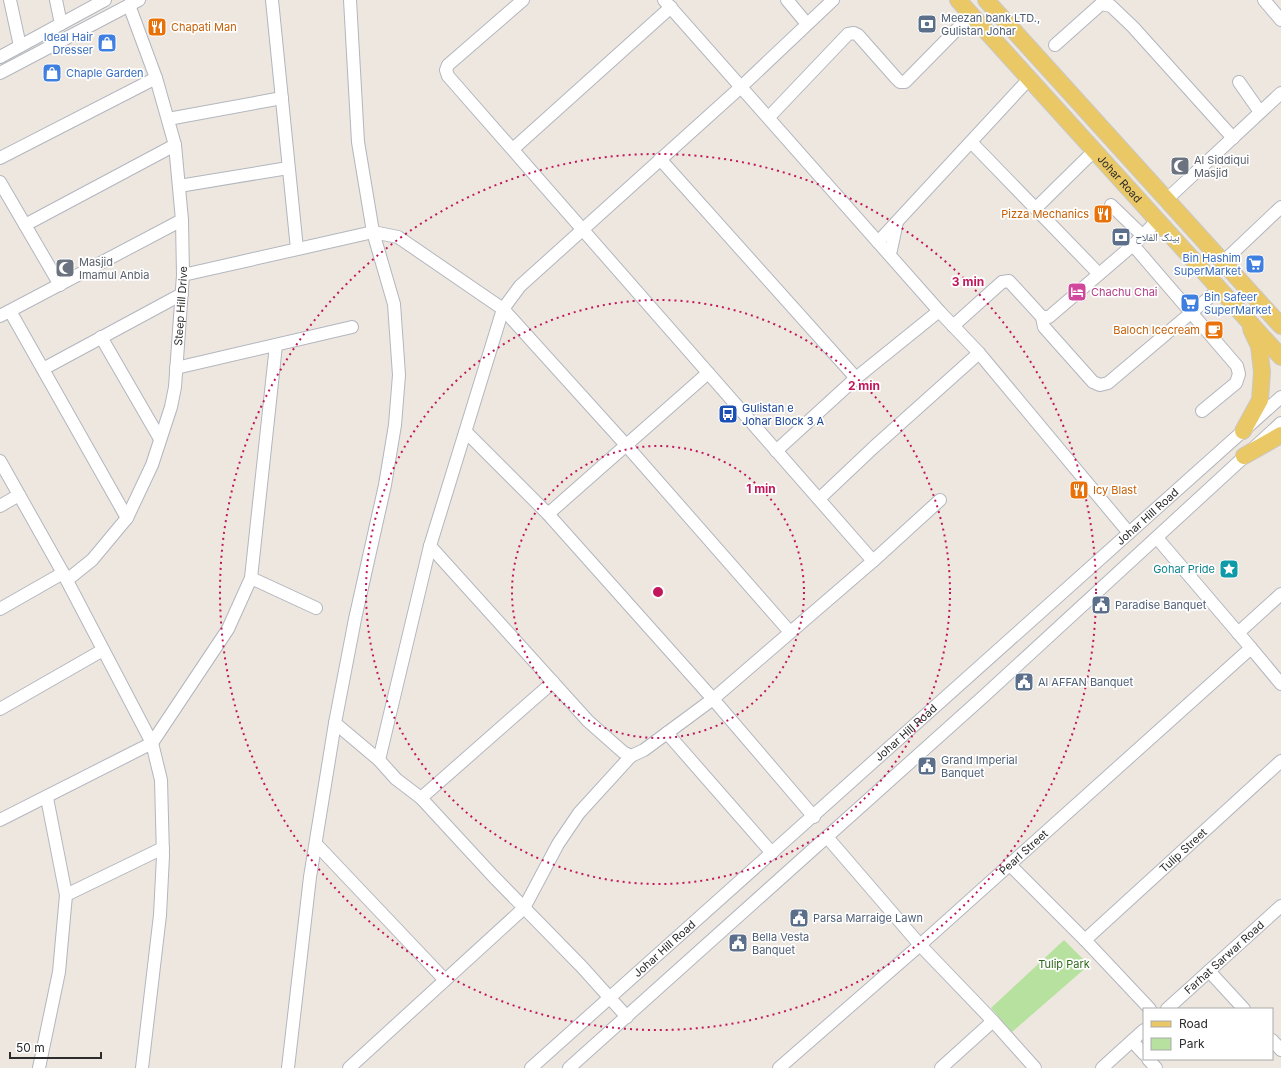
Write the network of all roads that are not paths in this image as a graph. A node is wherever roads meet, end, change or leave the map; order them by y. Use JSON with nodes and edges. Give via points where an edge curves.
{"nodes":[{"id":1,"x":10,"y":0,"type":"edge"},
{"id":2,"x":56,"y":0,"type":"edge"},
{"id":3,"x":105,"y":0,"type":"edge"},
{"id":4,"x":272,"y":0,"type":"edge"},
{"id":5,"x":350,"y":0,"type":"edge"},
{"id":6,"x":523,"y":0,"type":"edge"},
{"id":7,"x":787,"y":0,"type":"edge"},
{"id":8,"x":833,"y":0,"type":"edge"},
{"id":9,"x":958,"y":0,"type":"edge"},
{"id":10,"x":986,"y":0,"type":"edge"},
{"id":11,"x":1264,"y":0,"type":"edge"},
{"id":12,"x":134,"y":3,"type":"edge"},
{"id":13,"x":668,"y":4,"type":"edge"},
{"id":14,"x":971,"y":15,"type":"junction"},
{"id":15,"x":1281,"y":20,"type":"edge"},
{"id":16,"x":61,"y":24,"type":"junction"},
{"id":17,"x":807,"y":24,"type":"junction"},
{"id":18,"x":1055,"y":45,"type":"dead end"},
{"id":19,"x":20,"y":46,"type":"junction"},
{"id":20,"x":0,"y":57,"type":"edge"},
{"id":21,"x":0,"y":73,"type":"edge"},
{"id":22,"x":156,"y":78,"type":"junction"},
{"id":23,"x":1029,"y":79,"type":"junction"},
{"id":24,"x":1239,"y":82,"type":"dead end"},
{"id":25,"x":742,"y":86,"type":"junction"},
{"id":26,"x":1281,"y":93,"type":"edge"},
{"id":27,"x":282,"y":98,"type":"junction"},
{"id":28,"x":1260,"y":112,"type":"junction"},
{"id":29,"x":769,"y":117,"type":"junction"},
{"id":30,"x":168,"y":119,"type":"junction"},
{"id":31,"x":1233,"y":138,"type":"junction"},
{"id":32,"x":971,"y":142,"type":"junction"},
{"id":33,"x":175,"y":145,"type":"junction"},
{"id":34,"x":513,"y":150,"type":"junction"},
{"id":35,"x":1094,"y":150,"type":"junction"},
{"id":36,"x":0,"y":158,"type":"edge"},
{"id":37,"x":660,"y":159,"type":"junction"},
{"id":38,"x":288,"y":168,"type":"junction"},
{"id":39,"x":0,"y":182,"type":"edge"},
{"id":40,"x":179,"y":186,"type":"junction"},
{"id":41,"x":4,"y":200,"type":"edge"},
{"id":42,"x":1166,"y":200,"type":"junction"},
{"id":43,"x":1111,"y":205,"type":"dead end"},
{"id":44,"x":1281,"y":207,"type":"edge"},
{"id":45,"x":1036,"y":208,"type":"junction"},
{"id":46,"x":182,"y":220,"type":"junction"},
{"id":47,"x":1157,"y":221,"type":"junction"},
{"id":48,"x":897,"y":222,"type":"junction"},
{"id":49,"x":25,"y":225,"type":"junction"},
{"id":50,"x":583,"y":230,"type":"junction"},
{"id":51,"x":373,"y":232,"type":"junction"},
{"id":52,"x":1142,"y":236,"type":"junction"},
{"id":53,"x":878,"y":242,"type":"junction"},
{"id":54,"x":1133,"y":245,"type":"junction"},
{"id":55,"x":297,"y":249,"type":"junction"},
{"id":56,"x":889,"y":254,"type":"junction"},
{"id":57,"x":1223,"y":262,"type":"junction"},
{"id":58,"x":1099,"y":274,"type":"junction"},
{"id":59,"x":183,"y":275,"type":"junction"},
{"id":60,"x":60,"y":285,"type":"junction"},
{"id":61,"x":1218,"y":290,"type":"junction"},
{"id":62,"x":182,"y":294,"type":"junction"},
{"id":63,"x":1263,"y":306,"type":"junction"},
{"id":64,"x":502,"y":309,"type":"junction"},
{"id":65,"x":939,"y":311,"type":"junction"},
{"id":66,"x":5,"y":313,"type":"edge"},
{"id":67,"x":1191,"y":314,"type":"junction"},
{"id":68,"x":1281,"y":314,"type":"edge"},
{"id":69,"x":1042,"y":317,"type":"junction"},
{"id":70,"x":1247,"y":319,"type":"junction"},
{"id":71,"x":953,"y":326,"type":"junction"},
{"id":72,"x":1281,"y":326,"type":"edge"},
{"id":73,"x":352,"y":327,"type":"dead end"},
{"id":74,"x":101,"y":337,"type":"junction"},
{"id":75,"x":276,"y":345,"type":"junction"},
{"id":76,"x":979,"y":353,"type":"junction"},
{"id":77,"x":1281,"y":357,"type":"edge"},
{"id":78,"x":176,"y":368,"type":"junction"},
{"id":79,"x":43,"y":369,"type":"junction"},
{"id":80,"x":708,"y":373,"type":"junction"},
{"id":81,"x":856,"y":378,"type":"junction"},
{"id":82,"x":1281,"y":397,"type":"edge"},
{"id":83,"x":1202,"y":411,"type":"dead end"},
{"id":84,"x":1281,"y":424,"type":"edge"},
{"id":85,"x":1243,"y":431,"type":"junction"},
{"id":86,"x":466,"y":432,"type":"junction"},
{"id":87,"x":1281,"y":435,"type":"edge"},
{"id":88,"x":160,"y":439,"type":"junction"},
{"id":89,"x":626,"y":445,"type":"junction"},
{"id":90,"x":776,"y":451,"type":"junction"},
{"id":91,"x":1244,"y":456,"type":"junction"},
{"id":92,"x":0,"y":461,"type":"edge"},
{"id":93,"x":1208,"y":462,"type":"junction"},
{"id":94,"x":1224,"y":475,"type":"junction"},
{"id":95,"x":20,"y":495,"type":"junction"},
{"id":96,"x":819,"y":499,"type":"junction"},
{"id":97,"x":940,"y":500,"type":"dead end"},
{"id":98,"x":0,"y":506,"type":"edge"},
{"id":99,"x":548,"y":514,"type":"junction"},
{"id":100,"x":127,"y":518,"type":"junction"},
{"id":101,"x":1129,"y":533,"type":"junction"},
{"id":102,"x":1156,"y":538,"type":"junction"},
{"id":103,"x":430,"y":546,"type":"junction"},
{"id":104,"x":873,"y":561,"type":"junction"},
{"id":105,"x":65,"y":576,"type":"junction"},
{"id":106,"x":251,"y":578,"type":"junction"},
{"id":107,"x":1281,"y":594,"type":"edge"},
{"id":108,"x":316,"y":608,"type":"dead end"},
{"id":109,"x":0,"y":609,"type":"edge"},
{"id":110,"x":790,"y":632,"type":"junction"},
{"id":111,"x":1238,"y":633,"type":"junction"},
{"id":112,"x":1251,"y":648,"type":"junction"},
{"id":113,"x":103,"y":650,"type":"junction"},
{"id":114,"x":552,"y":682,"type":"junction"},
{"id":115,"x":1281,"y":684,"type":"edge"},
{"id":116,"x":713,"y":699,"type":"junction"},
{"id":117,"x":0,"y":709,"type":"edge"},
{"id":118,"x":335,"y":722,"type":"junction"},
{"id":119,"x":667,"y":733,"type":"junction"},
{"id":120,"x":152,"y":743,"type":"junction"},
{"id":121,"x":630,"y":756,"type":"junction"},
{"id":122,"x":379,"y":760,"type":"junction"},
{"id":123,"x":1281,"y":761,"type":"edge"},
{"id":124,"x":47,"y":798,"type":"junction"},
{"id":125,"x":421,"y":798,"type":"junction"},
{"id":126,"x":814,"y":817,"type":"junction"},
{"id":127,"x":0,"y":820,"type":"edge"},
{"id":128,"x":827,"y":837,"type":"junction"},
{"id":129,"x":316,"y":844,"type":"junction"},
{"id":130,"x":163,"y":848,"type":"junction"},
{"id":131,"x":772,"y":853,"type":"junction"},
{"id":132,"x":1009,"y":864,"type":"junction"},
{"id":133,"x":66,"y":895,"type":"junction"},
{"id":134,"x":1281,"y":906,"type":"edge"},
{"id":135,"x":524,"y":908,"type":"junction"},
{"id":136,"x":1085,"y":940,"type":"junction"},
{"id":137,"x":920,"y":944,"type":"junction"},
{"id":138,"x":1209,"y":971,"type":"junction"},
{"id":139,"x":445,"y":980,"type":"junction"},
{"id":140,"x":610,"y":998,"type":"junction"},
{"id":141,"x":1149,"y":1008,"type":"edge"},
{"id":142,"x":1168,"y":1008,"type":"edge"},
{"id":143,"x":1243,"y":1008,"type":"edge"},
{"id":144,"x":627,"y":1017,"type":"junction"},
{"id":145,"x":993,"y":1021,"type":"junction"},
{"id":146,"x":1143,"y":1031,"type":"edge"},
{"id":147,"x":1132,"y":1041,"type":"junction"},
{"id":148,"x":1273,"y":1041,"type":"edge"},
{"id":149,"x":1281,"y":1050,"type":"edge"},
{"id":150,"x":1143,"y":1053,"type":"edge"},
{"id":151,"x":1149,"y":1060,"type":"edge"},
{"id":152,"x":39,"y":1068,"type":"edge"},
{"id":153,"x":142,"y":1068,"type":"edge"},
{"id":154,"x":288,"y":1068,"type":"edge"},
{"id":155,"x":349,"y":1068,"type":"edge"},
{"id":156,"x":531,"y":1068,"type":"edge"},
{"id":157,"x":569,"y":1068,"type":"edge"},
{"id":158,"x":779,"y":1068,"type":"edge"},
{"id":159,"x":941,"y":1068,"type":"edge"},
{"id":160,"x":1034,"y":1068,"type":"edge"},
{"id":161,"x":1102,"y":1068,"type":"edge"},
{"id":162,"x":1156,"y":1068,"type":"edge"}],
"edges":[{"from":1,"to":19,"type":"street"},
{"from":2,"to":16,"type":"street"},
{"from":3,"to":16,"type":"street"},
{"from":4,"to":27,"type":"street"},
{"from":5,"to":51,"type":"street","via":[[358,142]]},
{"from":6,"to":34,"type":"street","via":[[448,65],[446,70],[448,76]]},
{"from":7,"to":17,"type":"street"},
{"from":8,"to":17,"type":"street"},
{"from":9,"to":14,"type":"main road","name":"Johar Road"},
{"from":10,"to":42,"type":"main road","name":"Johar Road"},
{"from":11,"to":15,"type":"street"},
{"from":12,"to":21,"type":"street"},
{"from":12,"to":22,"type":"street","name":"Steep Hill Drive"},
{"from":13,"to":25,"type":"street"},
{"from":13,"to":34,"type":"street"},
{"from":14,"to":23,"type":"main road","name":"Johar Road"},
{"from":14,"to":29,"type":"street","via":[[905,82],[900,82],[858,35],[848,34]]},
{"from":16,"to":19,"type":"street"},
{"from":17,"to":25,"type":"street"},
{"from":18,"to":31,"type":"street","via":[[1101,4],[1110,6],[1133,27]]},
{"from":19,"to":20,"type":"street"},
{"from":22,"to":30,"type":"street","name":"Steep Hill Drive"},
{"from":22,"to":36,"type":"street"},
{"from":23,"to":32,"type":"street"},
{"from":23,"to":35,"type":"main road","name":"Johar Road"},
{"from":24,"to":28,"type":"street"},
{"from":25,"to":29,"type":"street"},
{"from":25,"to":37,"type":"street"},
{"from":26,"to":28,"type":"street"},
{"from":27,"to":30,"type":"street"},
{"from":27,"to":38,"type":"street"},
{"from":28,"to":31,"type":"street"},
{"from":29,"to":53,"type":"street"},
{"from":30,"to":33,"type":"street","name":"Steep Hill Drive"},
{"from":31,"to":42,"type":"street"},
{"from":32,"to":45,"type":"street"},
{"from":32,"to":48,"type":"street"},
{"from":33,"to":40,"type":"street","name":"Steep Hill Drive"},
{"from":33,"to":49,"type":"street"},
{"from":34,"to":50,"type":"street"},
{"from":35,"to":45,"type":"street"},
{"from":35,"to":47,"type":"main road","name":"Johar Road"},
{"from":37,"to":50,"type":"street"},
{"from":37,"to":81,"type":"street"},
{"from":38,"to":40,"type":"street"},
{"from":38,"to":55,"type":"street"},
{"from":39,"to":41,"type":"street"},
{"from":40,"to":46,"type":"street","name":"Steep Hill Drive"},
{"from":41,"to":49,"type":"street"},
{"from":42,"to":57,"type":"main road","name":"Johar Road"},
{"from":43,"to":52,"type":"street"},
{"from":44,"to":57,"type":"street"},
{"from":45,"to":58,"type":"street"},
{"from":46,"to":59,"type":"street","name":"Steep Hill Drive"},
{"from":46,"to":60,"type":"street"},
{"from":47,"to":52,"type":"street"},
{"from":47,"to":61,"type":"main road","name":"Johar Road"},
{"from":48,"to":53,"type":"street"},
{"from":48,"to":56,"type":"street"},
{"from":49,"to":60,"type":"street"},
{"from":50,"to":64,"type":"street","via":[[520,286]]},
{"from":50,"to":80,"type":"street"},
{"from":51,"to":55,"type":"street"},
{"from":51,"to":64,"type":"street","via":[[398,237]]},
{"from":51,"to":118,"type":"street","via":[[394,304],[399,375],[395,425],[384,485]]},
{"from":52,"to":54,"type":"street"},
{"from":53,"to":56,"type":"street"},
{"from":54,"to":58,"type":"street"},
{"from":54,"to":67,"type":"street"},
{"from":55,"to":59,"type":"street"},
{"from":56,"to":65,"type":"street"},
{"from":57,"to":63,"type":"main road","name":"Johar Road"},
{"from":58,"to":69,"type":"street","via":[[1049,317]]},
{"from":59,"to":62,"type":"street","name":"Steep Hill Drive"},
{"from":60,"to":66,"type":"street"},
{"from":61,"to":67,"type":"street"},
{"from":61,"to":70,"type":"main road","name":"Johar Road"},
{"from":62,"to":74,"type":"street"},
{"from":62,"to":78,"type":"street","name":"Steep Hill Drive"},
{"from":63,"to":68,"type":"main road"},
{"from":63,"to":72,"type":"main road","name":"Johar Road"},
{"from":64,"to":86,"type":"street"},
{"from":64,"to":89,"type":"street"},
{"from":65,"to":71,"type":"street"},
{"from":65,"to":81,"type":"street"},
{"from":66,"to":79,"type":"street"},
{"from":67,"to":69,"type":"street","via":[[1108,383],[1100,385],[1093,382],[1044,327]]},
{"from":67,"to":83,"type":"street","via":[[1237,366],[1239,374],[1236,383]]},
{"from":69,"to":71,"type":"street","via":[[1009,281],[1002,282]]},
{"from":70,"to":77,"type":"main road","name":"Johar Road"},
{"from":70,"to":85,"type":"main road","via":[[1259,346],[1262,372],[1260,400]]},
{"from":71,"to":76,"type":"street"},
{"from":73,"to":75,"type":"street"},
{"from":74,"to":79,"type":"street"},
{"from":74,"to":88,"type":"street"},
{"from":75,"to":78,"type":"street"},
{"from":75,"to":106,"type":"street"},
{"from":76,"to":96,"type":"street"},
{"from":76,"to":101,"type":"street"},
{"from":78,"to":88,"type":"street","name":"Steep Hill Drive","via":[[171,406]]},
{"from":79,"to":100,"type":"street"},
{"from":80,"to":89,"type":"street"},
{"from":80,"to":90,"type":"street"},
{"from":81,"to":90,"type":"street"},
{"from":82,"to":85,"type":"street","name":"Johar Hill Road"},
{"from":84,"to":91,"type":"street","name":"Johar Hill Road"},
{"from":85,"to":93,"type":"street","name":"Johar Hill Road"},
{"from":86,"to":99,"type":"street"},
{"from":86,"to":103,"type":"street"},
{"from":87,"to":91,"type":"main road"},
{"from":88,"to":100,"type":"street","name":"Steep Hill Drive","via":[[152,465]]},
{"from":89,"to":99,"type":"street"},
{"from":89,"to":110,"type":"street"},
{"from":90,"to":96,"type":"street"},
{"from":91,"to":94,"type":"street","name":"Johar Hill Road"},
{"from":92,"to":95,"type":"street"},
{"from":93,"to":94,"type":"street"},
{"from":93,"to":101,"type":"street","name":"Johar Hill Road"},
{"from":94,"to":102,"type":"street","name":"Johar Hill Road"},
{"from":95,"to":98,"type":"street"},
{"from":95,"to":105,"type":"street"},
{"from":96,"to":104,"type":"street"},
{"from":97,"to":104,"type":"street"},
{"from":99,"to":116,"type":"street"},
{"from":100,"to":105,"type":"street","name":"Steep Hill Drive","via":[[92,560]]},
{"from":101,"to":126,"type":"street","name":"Johar Hill Road"},
{"from":102,"to":111,"type":"street"},
{"from":102,"to":128,"type":"street","name":"Johar Hill Road"},
{"from":103,"to":114,"type":"street"},
{"from":103,"to":122,"type":"street"},
{"from":104,"to":110,"type":"street"},
{"from":105,"to":109,"type":"street","name":"Steep Hill Drive"},
{"from":105,"to":113,"type":"street"},
{"from":106,"to":108,"type":"street"},
{"from":106,"to":120,"type":"street","via":[[228,629]]},
{"from":107,"to":111,"type":"street"},
{"from":110,"to":116,"type":"street"},
{"from":111,"to":112,"type":"street"},
{"from":112,"to":115,"type":"street"},
{"from":112,"to":132,"type":"street","name":"Pearl Street"},
{"from":113,"to":117,"type":"street"},
{"from":113,"to":120,"type":"street"},
{"from":114,"to":121,"type":"street","via":[[588,721]]},
{"from":114,"to":125,"type":"street"},
{"from":116,"to":119,"type":"street"},
{"from":116,"to":126,"type":"street"},
{"from":118,"to":122,"type":"street"},
{"from":118,"to":129,"type":"street"},
{"from":119,"to":121,"type":"street","via":[[644,750]]},
{"from":119,"to":131,"type":"street"},
{"from":120,"to":124,"type":"street"},
{"from":120,"to":130,"type":"street","via":[[161,780]]},
{"from":121,"to":135,"type":"street","via":[[579,813],[558,844]]},
{"from":122,"to":125,"type":"street","via":[[396,779]]},
{"from":123,"to":136,"type":"street","name":"Tulip Street"},
{"from":124,"to":127,"type":"street"},
{"from":124,"to":133,"type":"street"},
{"from":125,"to":135,"type":"street"},
{"from":126,"to":131,"type":"street","name":"Johar Hill Road"},
{"from":128,"to":137,"type":"street"},
{"from":128,"to":144,"type":"street","name":"Johar Hill Road"},
{"from":129,"to":139,"type":"street"},
{"from":129,"to":154,"type":"street"},
{"from":130,"to":133,"type":"street"},
{"from":130,"to":153,"type":"street","via":[[159,922]]},
{"from":131,"to":140,"type":"street","name":"Johar Hill Road"},
{"from":132,"to":136,"type":"street"},
{"from":132,"to":137,"type":"street","name":"Pearl Street"},
{"from":133,"to":152,"type":"street","via":[[59,972]]},
{"from":134,"to":138,"type":"street","name":"Farhat Sarwar Road"},
{"from":135,"to":139,"type":"street"},
{"from":135,"to":140,"type":"street"},
{"from":136,"to":141,"type":"street"},
{"from":137,"to":145,"type":"street"},
{"from":137,"to":158,"type":"street","name":"Pearl Street"},
{"from":138,"to":142,"type":"street","name":"Farhat Sarwar Road"},
{"from":138,"to":143,"type":"street"},
{"from":139,"to":155,"type":"street"},
{"from":140,"to":144,"type":"street"},
{"from":140,"to":156,"type":"street","name":"Johar Hill Road"},
{"from":144,"to":157,"type":"street","name":"Johar Hill Road"},
{"from":145,"to":159,"type":"street"},
{"from":145,"to":160,"type":"street"},
{"from":146,"to":147,"type":"street"},
{"from":147,"to":150,"type":"street"},
{"from":147,"to":161,"type":"street"},
{"from":148,"to":149,"type":"street"},
{"from":151,"to":162,"type":"street"}]}
